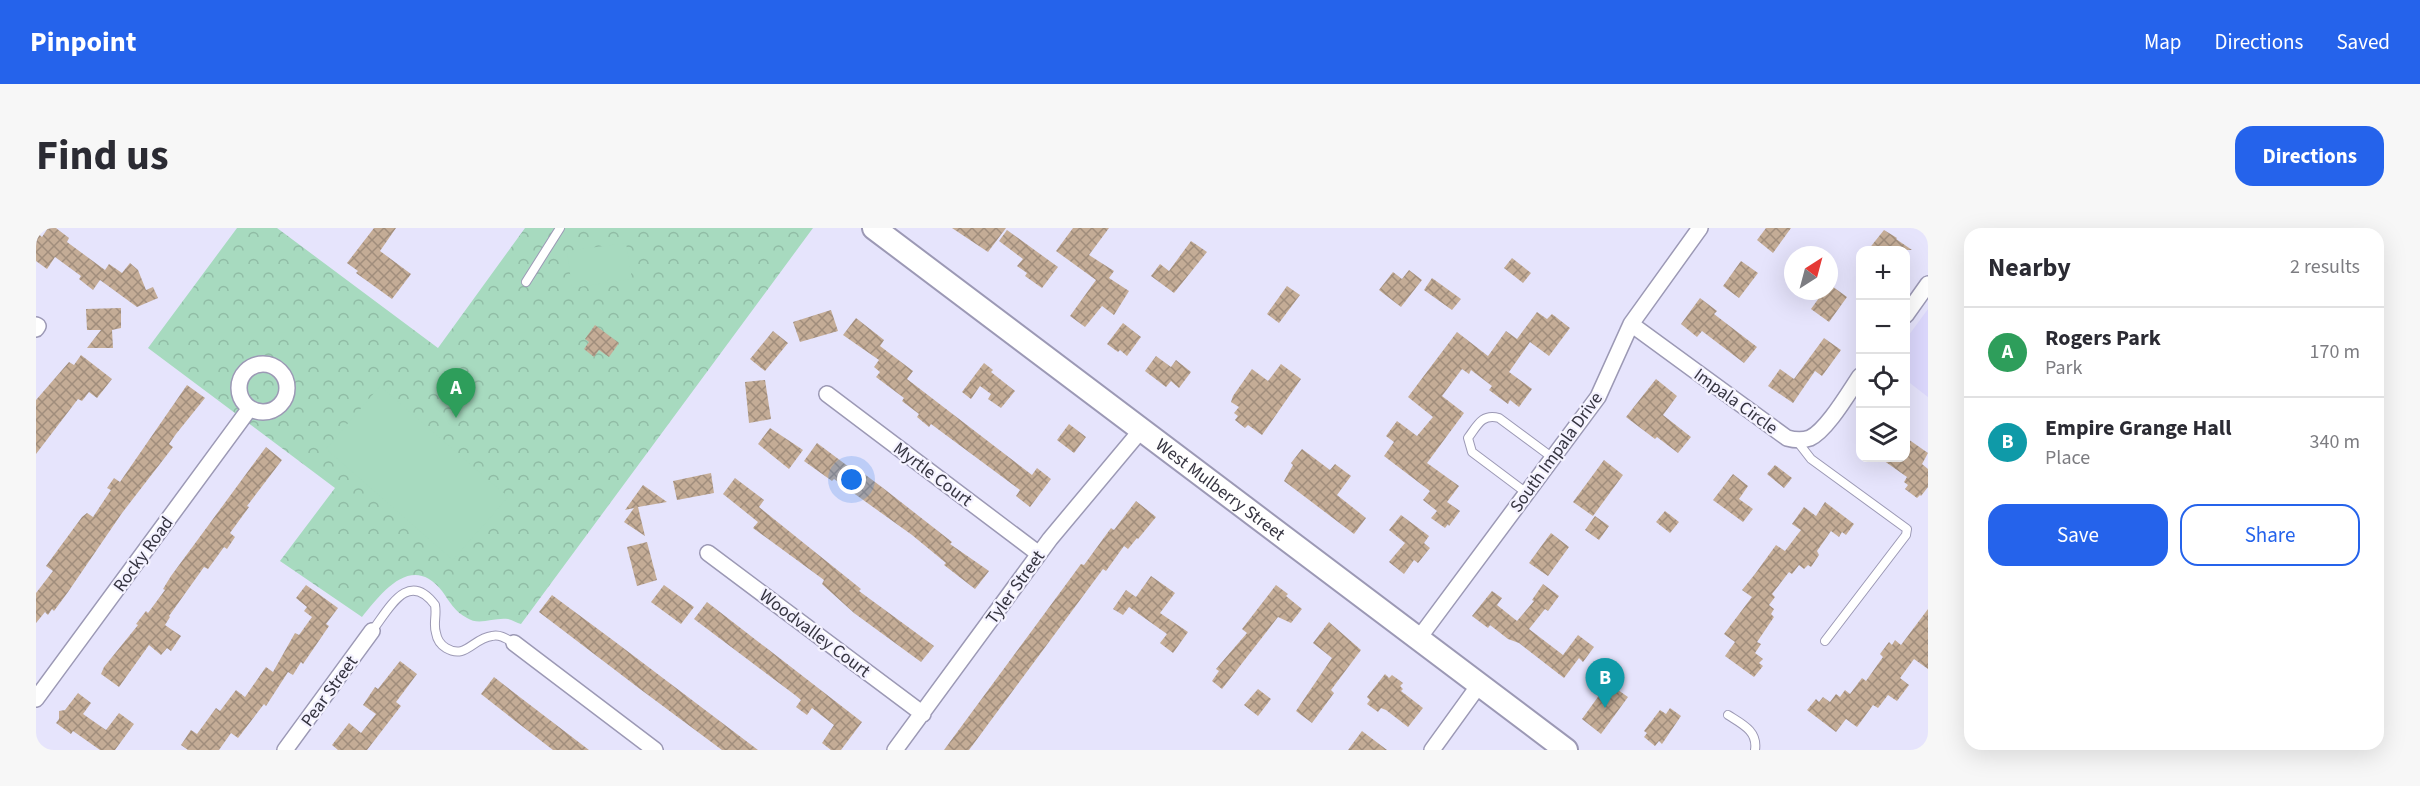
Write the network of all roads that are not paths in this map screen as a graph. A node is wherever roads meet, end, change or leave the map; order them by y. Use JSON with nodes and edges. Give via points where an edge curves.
{"nodes":[{"id":1,"x":560,"y":228,"type":"edge"},
{"id":2,"x":1700,"y":228,"type":"edge"},
{"id":3,"x":885,"y":234,"type":"edge"},
{"id":4,"x":526,"y":282,"type":"dead end"},
{"id":5,"x":1928,"y":284,"type":"edge"},
{"id":6,"x":1910,"y":308,"type":"edge"},
{"id":7,"x":1631,"y":324,"type":"junction"},
{"id":8,"x":1856,"y":381,"type":"edge"},
{"id":9,"x":827,"y":394,"type":"dead end"},
{"id":10,"x":250,"y":408,"type":"dead end"},
{"id":11,"x":1142,"y":429,"type":"junction"},
{"id":12,"x":1797,"y":440,"type":"junction"},
{"id":13,"x":1554,"y":459,"type":"junction"},
{"id":14,"x":1527,"y":494,"type":"junction"},
{"id":15,"x":708,"y":553,"type":"dead end"},
{"id":16,"x":1039,"y":554,"type":"junction"},
{"id":17,"x":372,"y":631,"type":"joint"},
{"id":18,"x":1419,"y":638,"type":"junction"},
{"id":19,"x":1825,"y":641,"type":"dead end"},
{"id":20,"x":514,"y":643,"type":"joint"},
{"id":21,"x":1479,"y":684,"type":"junction"},
{"id":22,"x":36,"y":699,"type":"edge"},
{"id":23,"x":922,"y":714,"type":"junction"},
{"id":24,"x":1728,"y":715,"type":"dead end"},
{"id":25,"x":285,"y":750,"type":"edge"},
{"id":26,"x":655,"y":750,"type":"edge"},
{"id":27,"x":895,"y":750,"type":"edge"},
{"id":28,"x":1432,"y":750,"type":"edge"},
{"id":29,"x":1566,"y":750,"type":"edge"},
{"id":30,"x":1755,"y":750,"type":"edge"}],
"edges":[{"from":1,"to":4,"type":"lane"},
{"from":2,"to":7,"type":"street","name":"South Impala Drive"},
{"from":3,"to":11,"type":"main road","name":"West Mulberry Street"},
{"from":5,"to":6,"type":"street"},
{"from":7,"to":12,"type":"street","name":"Impala Circle","via":[[1787,438]]},
{"from":7,"to":13,"type":"street","name":"South Impala Drive","via":[[1598,397]]},
{"from":8,"to":12,"type":"street","name":"Impala Circle","via":[[1817,434]]},
{"from":9,"to":16,"type":"street","name":"Myrtle Court"},
{"from":10,"to":22,"type":"street","name":"Rocky Road"},
{"from":11,"to":16,"type":"street","name":"Tyler Street"},
{"from":11,"to":18,"type":"main road","name":"West Mulberry Street"},
{"from":12,"to":19,"type":"lane","via":[[1811,459],[1906,529],[1906,535]]},
{"from":13,"to":14,"type":"street","name":"South Impala Drive"},
{"from":13,"to":14,"type":"lane","via":[[1499,418],[1483,418],[1468,438],[1472,452]]},
{"from":14,"to":18,"type":"street","name":"South Impala Drive"},
{"from":15,"to":23,"type":"street","name":"Woodvalley Court"},
{"from":16,"to":23,"type":"street","name":"Tyler Street"},
{"from":17,"to":20,"type":"lane","via":[[397,598],[414,590],[435,605],[437,637],[449,650],[468,650],[491,636]]},
{"from":17,"to":25,"type":"street","name":"Pear Street"},
{"from":18,"to":21,"type":"main road","name":"West Mulberry Street"},
{"from":20,"to":26,"type":"street"},
{"from":21,"to":28,"type":"street"},
{"from":21,"to":29,"type":"main road","name":"West Mulberry Street"},
{"from":23,"to":27,"type":"street","name":"Tyler Street"},
{"from":24,"to":30,"type":"lane","via":[[1750,729]]}]}
